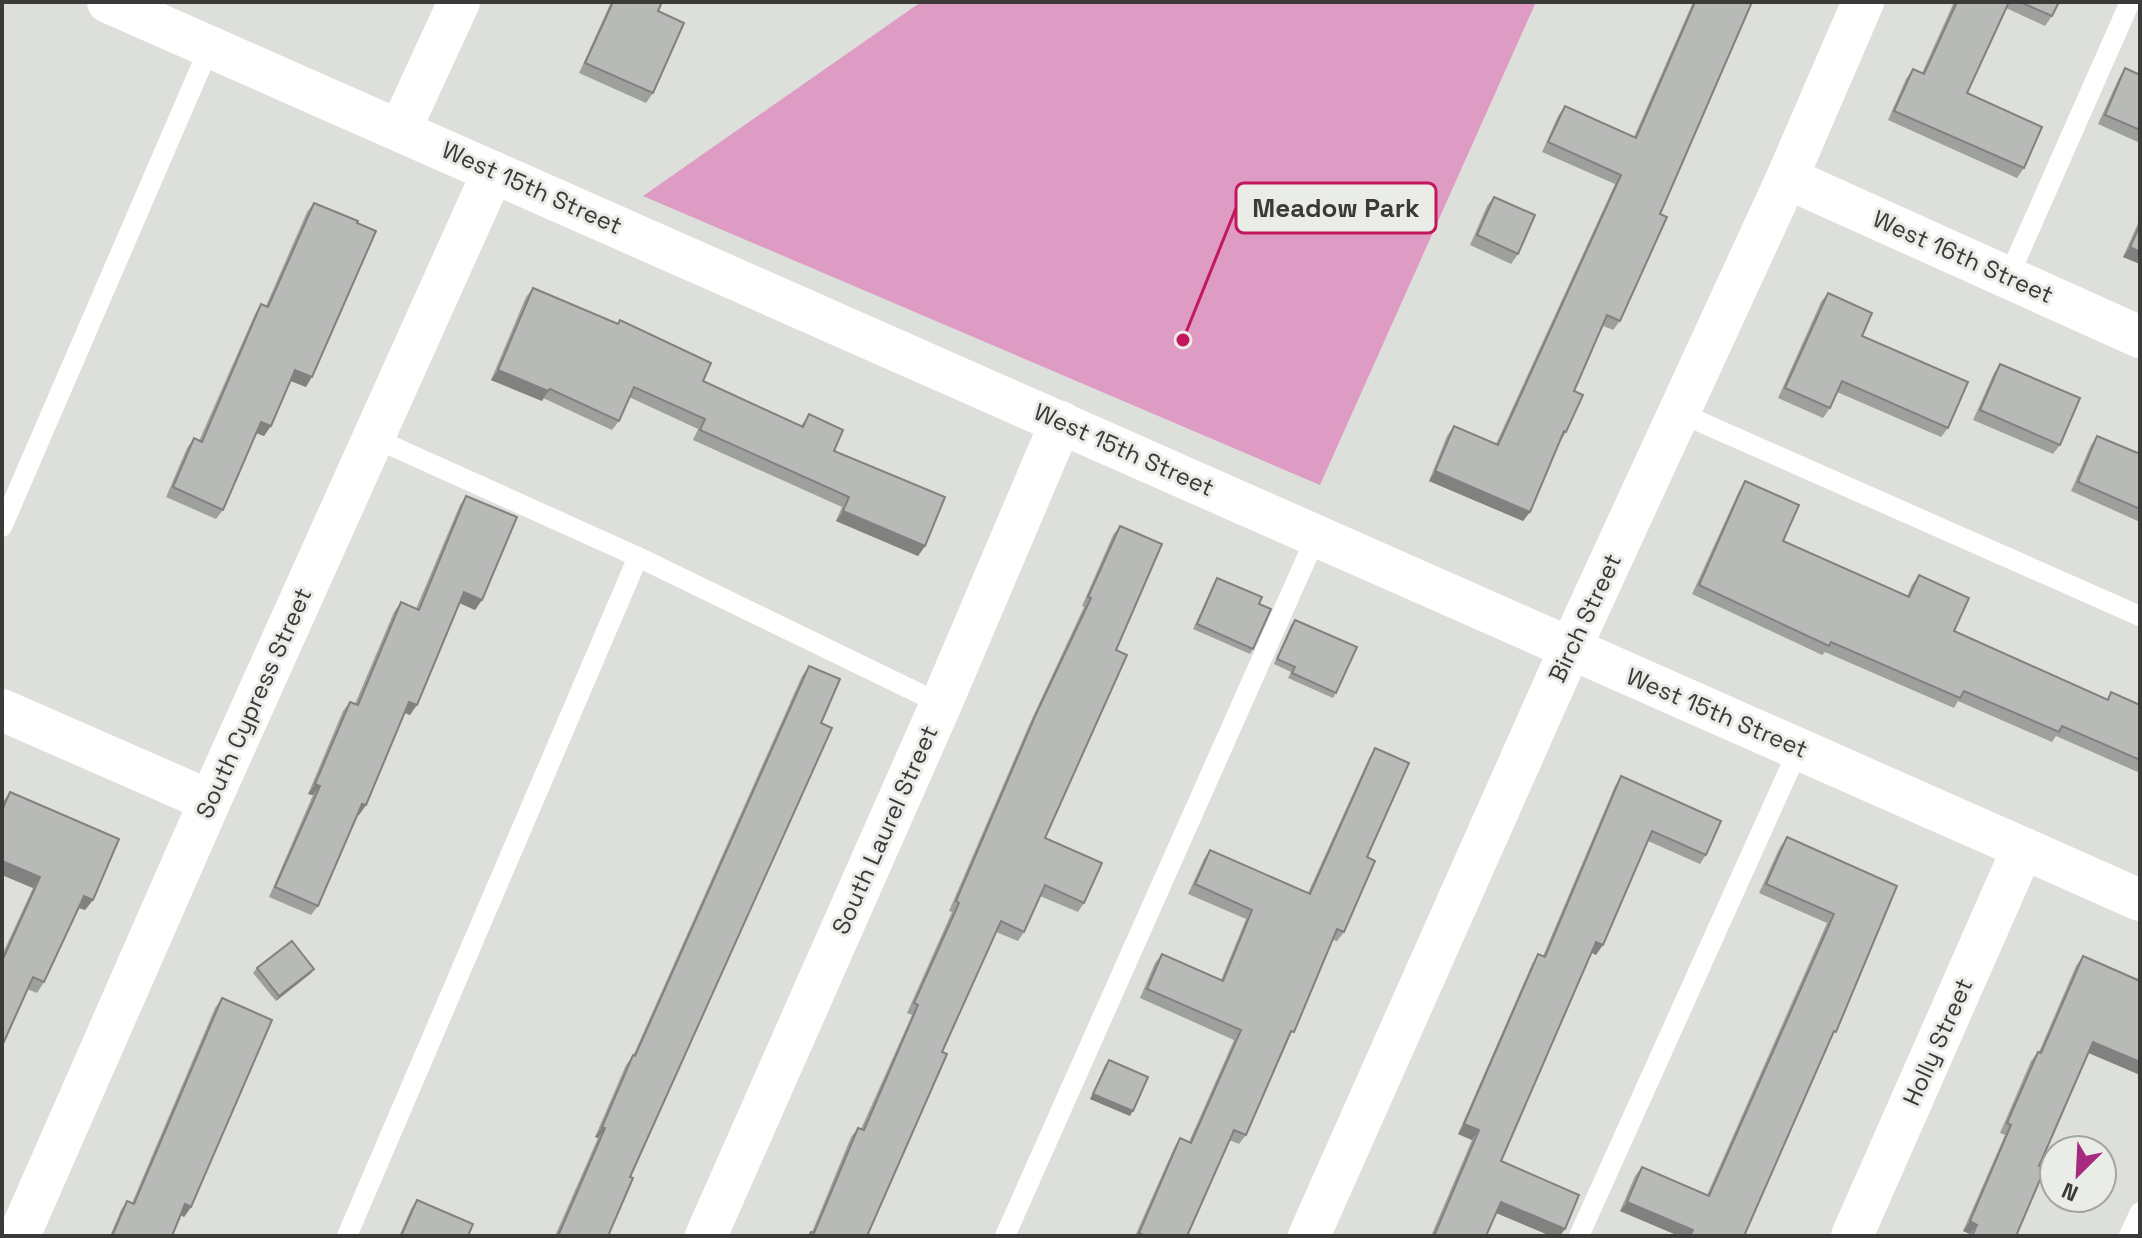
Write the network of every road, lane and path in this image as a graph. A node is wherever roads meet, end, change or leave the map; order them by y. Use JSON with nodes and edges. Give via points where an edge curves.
{"nodes":[{"id":1,"x":108,"y":2,"type":"edge"},
{"id":2,"x":459,"y":2,"type":"edge"},
{"id":3,"x":1863,"y":2,"type":"edge"},
{"id":4,"x":2130,"y":2,"type":"edge"},
{"id":5,"x":158,"y":12,"type":"edge"},
{"id":6,"x":210,"y":46,"type":"junction"},
{"id":7,"x":400,"y":130,"type":"junction"},
{"id":8,"x":493,"y":172,"type":"junction"},
{"id":9,"x":1787,"y":178,"type":"junction"},
{"id":10,"x":2008,"y":278,"type":"junction"},
{"id":11,"x":2140,"y":337,"type":"edge"},
{"id":12,"x":1680,"y":413,"type":"junction"},
{"id":13,"x":1061,"y":422,"type":"junction"},
{"id":14,"x":374,"y":438,"type":"junction"},
{"id":15,"x":2,"y":527,"type":"edge"},
{"id":16,"x":1316,"y":537,"type":"junction"},
{"id":17,"x":638,"y":557,"type":"junction"},
{"id":18,"x":2140,"y":616,"type":"edge"},
{"id":19,"x":1570,"y":649,"type":"junction"},
{"id":20,"x":941,"y":704,"type":"junction"},
{"id":21,"x":2,"y":710,"type":"edge"},
{"id":22,"x":1799,"y":748,"type":"junction"},
{"id":23,"x":210,"y":801,"type":"junction"},
{"id":24,"x":2023,"y":848,"type":"junction"},
{"id":25,"x":2140,"y":900,"type":"edge"},
{"id":26,"x":2140,"y":1212,"type":"edge"},
{"id":27,"x":19,"y":1236,"type":"edge"},
{"id":28,"x":347,"y":1236,"type":"edge"},
{"id":29,"x":706,"y":1236,"type":"edge"},
{"id":30,"x":1005,"y":1236,"type":"edge"},
{"id":31,"x":1309,"y":1236,"type":"edge"},
{"id":32,"x":1579,"y":1236,"type":"edge"},
{"id":33,"x":1852,"y":1236,"type":"edge"},
{"id":34,"x":2129,"y":1236,"type":"edge"}],
"edges":[{"from":1,"to":5,"type":"street","name":"West 15th Street"},
{"from":2,"to":7,"type":"street"},
{"from":3,"to":9,"type":"street","name":"Birch Street"},
{"from":4,"to":10,"type":"lane"},
{"from":5,"to":6,"type":"street","name":"West 15th Street"},
{"from":6,"to":7,"type":"street","name":"West 15th Street"},
{"from":6,"to":15,"type":"lane"},
{"from":7,"to":8,"type":"street","name":"West 15th Street"},
{"from":8,"to":13,"type":"street","name":"West 15th Street"},
{"from":8,"to":14,"type":"street","name":"South Cypress Street"},
{"from":9,"to":10,"type":"street","name":"West 16th Street"},
{"from":9,"to":12,"type":"street","name":"Birch Street"},
{"from":10,"to":11,"type":"street","name":"West 16th Street"},
{"from":12,"to":18,"type":"lane"},
{"from":12,"to":19,"type":"street","name":"Birch Street"},
{"from":13,"to":16,"type":"street","name":"West 15th Street"},
{"from":13,"to":20,"type":"street","name":"South Laurel Street"},
{"from":14,"to":17,"type":"lane"},
{"from":14,"to":23,"type":"street","name":"South Cypress Street"},
{"from":16,"to":19,"type":"street","name":"West 15th Street"},
{"from":16,"to":30,"type":"lane"},
{"from":17,"to":20,"type":"lane"},
{"from":17,"to":28,"type":"lane"},
{"from":19,"to":22,"type":"street","name":"West 15th Street"},
{"from":19,"to":31,"type":"street","name":"Birch Street"},
{"from":20,"to":29,"type":"street","name":"South Laurel Street"},
{"from":21,"to":23,"type":"street"},
{"from":22,"to":24,"type":"street","name":"West 15th Street"},
{"from":22,"to":32,"type":"lane"},
{"from":23,"to":27,"type":"street","name":"South Cypress Street"},
{"from":24,"to":25,"type":"street","name":"West 15th Street"},
{"from":24,"to":33,"type":"street","name":"Holly Street"},
{"from":26,"to":34,"type":"lane"}]}
